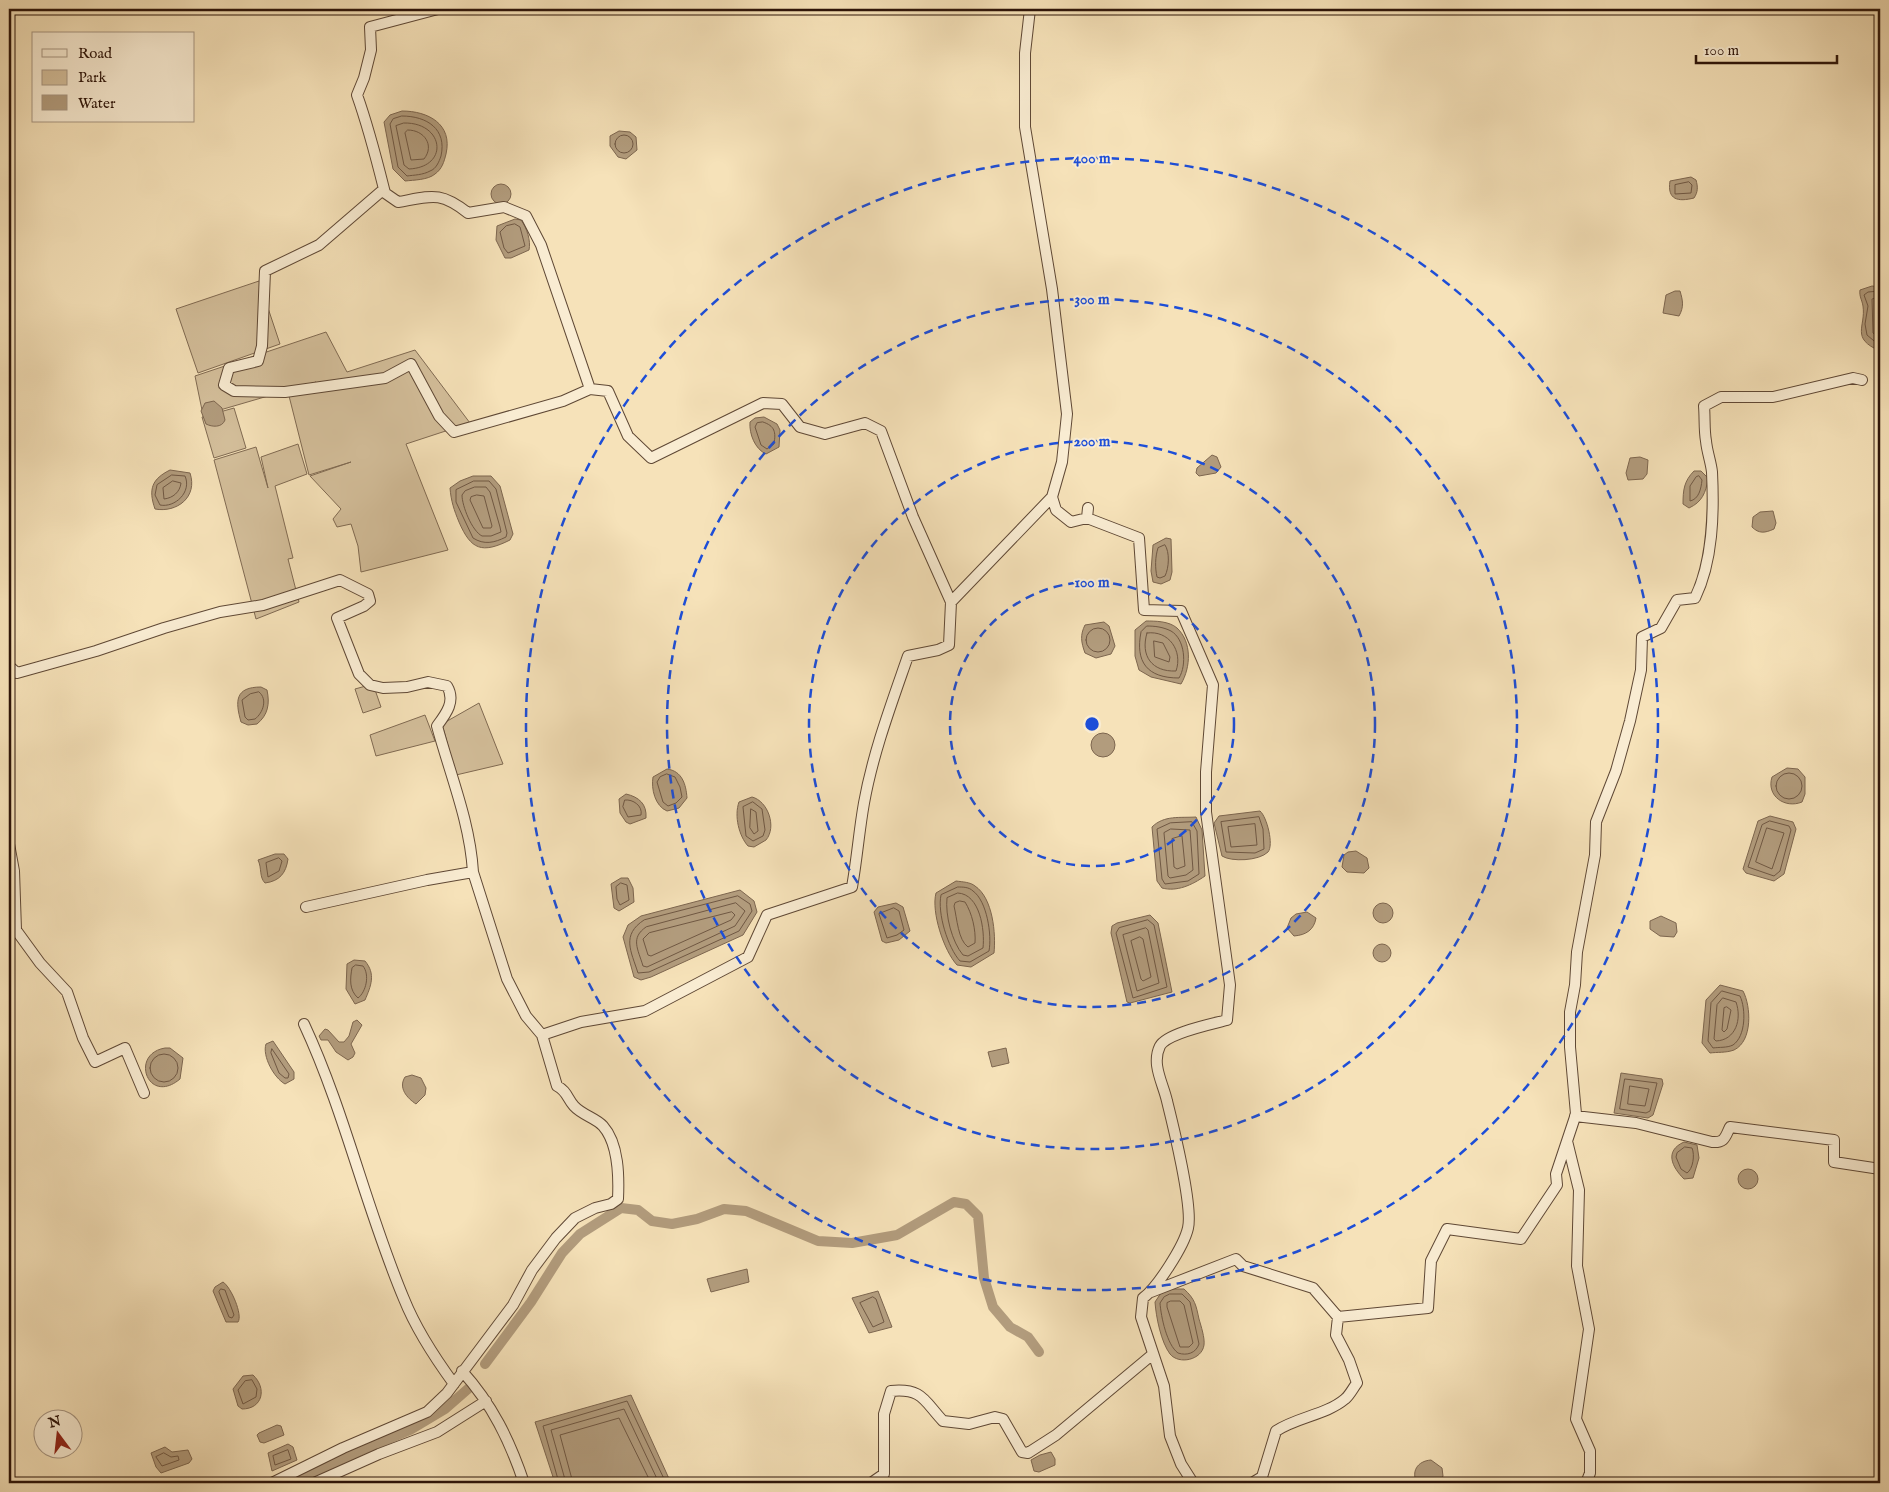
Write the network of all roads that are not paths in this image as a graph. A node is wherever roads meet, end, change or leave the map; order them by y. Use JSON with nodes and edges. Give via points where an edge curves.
{"nodes":[{"id":1,"x":438,"y":9,"type":"edge"},
{"id":2,"x":1030,"y":9,"type":"edge"},
{"id":3,"x":384,"y":189,"type":"junction"},
{"id":4,"x":1862,"y":380,"type":"dead end"},
{"id":5,"x":590,"y":389,"type":"junction"},
{"id":6,"x":1052,"y":497,"type":"junction"},
{"id":7,"x":951,"y":602,"type":"junction"},
{"id":8,"x":9,"y":666,"type":"edge"},
{"id":9,"x":9,"y":844,"type":"edge"},
{"id":10,"x":473,"y":872,"type":"junction"},
{"id":11,"x":306,"y":908,"type":"dead end"},
{"id":12,"x":304,"y":1024,"type":"dead end"},
{"id":13,"x":542,"y":1035,"type":"junction"},
{"id":14,"x":144,"y":1092,"type":"dead end"},
{"id":15,"x":1575,"y":1116,"type":"junction"},
{"id":16,"x":1567,"y":1139,"type":"junction"},
{"id":17,"x":1880,"y":1169,"type":"edge"},
{"id":18,"x":1150,"y":1292,"type":"junction"},
{"id":19,"x":1338,"y":1317,"type":"junction"},
{"id":20,"x":1153,"y":1354,"type":"junction"},
{"id":21,"x":462,"y":1372,"type":"junction"},
{"id":22,"x":454,"y":1384,"type":"junction"},
{"id":23,"x":486,"y":1401,"type":"junction"},
{"id":24,"x":272,"y":1483,"type":"edge"},
{"id":25,"x":314,"y":1483,"type":"edge"},
{"id":26,"x":524,"y":1483,"type":"edge"},
{"id":27,"x":871,"y":1483,"type":"edge"},
{"id":28,"x":1193,"y":1483,"type":"edge"},
{"id":29,"x":1252,"y":1483,"type":"edge"},
{"id":30,"x":1586,"y":1483,"type":"edge"}],
"edges":[{"from":1,"to":3,"type":"street","via":[[370,27],[371,50],[357,95]]},
{"from":2,"to":6,"type":"street","via":[[1025,52],[1025,127],[1052,289],[1067,414],[1062,462]]},
{"from":3,"to":5,"type":"street","via":[[385,194],[398,202],[441,196],[468,213],[504,207],[526,216],[541,245]]},
{"from":3,"to":5,"type":"street","via":[[319,245],[265,271],[262,346],[258,361],[229,368],[224,385],[234,391],[285,392],[385,378],[411,364],[439,416],[454,432],[563,401]]},
{"from":4,"to":15,"type":"street","via":[[1853,378],[1773,397],[1721,396],[1704,406],[1713,506],[1701,585],[1695,598],[1677,600],[1661,628],[1642,637],[1641,670],[1630,721],[1616,771],[1596,822],[1595,854],[1570,1012]]},
{"from":5,"to":7,"type":"street","via":[[608,391],[628,436],[650,458],[763,403],[782,404],[800,427],[825,434],[865,423],[881,430],[913,516]]},
{"from":6,"to":7,"type":"street"},
{"from":6,"to":18,"type":"street","via":[[1056,510],[1071,522],[1087,513],[1139,538],[1144,610],[1181,612],[1213,685],[1206,812],[1230,985],[1227,1020],[1172,1036],[1161,1044],[1158,1054],[1156,1063],[1180,1165],[1188,1228],[1170,1265]]},
{"from":7,"to":13,"type":"street","via":[[949,645],[908,656],[877,747],[864,804],[852,887],[767,915],[748,957],[645,1011],[581,1022]]},
{"from":8,"to":10,"type":"street","via":[[17,673],[40,668],[164,628],[220,612],[262,605],[340,580],[368,594],[370,601],[337,618],[359,674],[370,685],[383,688],[428,682],[447,686],[450,691],[451,703],[437,726],[458,796]]},
{"from":9,"to":14,"type":"street","via":[[14,871],[16,930],[67,992],[95,1062],[125,1048]]},
{"from":10,"to":11,"type":"street"},
{"from":10,"to":13,"type":"street","via":[[507,979],[526,1016]]},
{"from":12,"to":22,"type":"street","via":[[404,1300]]},
{"from":13,"to":21,"type":"street","via":[[557,1086],[566,1091],[574,1106],[604,1126],[611,1141],[616,1158],[618,1199],[575,1218],[556,1238],[532,1270],[513,1305]]},
{"from":15,"to":16,"type":"street"},
{"from":15,"to":17,"type":"street","via":[[1636,1122],[1712,1142],[1725,1139],[1730,1127],[1834,1140],[1834,1162]]},
{"from":16,"to":19,"type":"street","via":[[1556,1174],[1557,1185],[1521,1239],[1448,1229],[1431,1261],[1428,1308]]},
{"from":16,"to":30,"type":"street","via":[[1578,1190],[1577,1266],[1589,1329],[1576,1419],[1590,1452],[1590,1474]]},
{"from":18,"to":19,"type":"street","via":[[1236,1260],[1243,1266],[1313,1288]]},
{"from":18,"to":20,"type":"street","via":[[1143,1298],[1141,1318]]},
{"from":19,"to":29,"type":"street","via":[[1336,1335],[1357,1383],[1346,1398],[1330,1408],[1276,1431],[1262,1477]]},
{"from":20,"to":27,"type":"street","via":[[1056,1435],[1028,1453],[1022,1452],[1003,1419],[995,1417],[969,1424],[943,1421],[919,1394],[906,1390],[891,1392],[884,1414],[884,1474]]},
{"from":20,"to":28,"type":"street","via":[[1164,1386],[1170,1436]]},
{"from":21,"to":22,"type":"street"},
{"from":21,"to":23,"type":"street"},
{"from":22,"to":24,"type":"street","via":[[427,1412]]},
{"from":23,"to":25,"type":"street","via":[[437,1432]]},
{"from":23,"to":26,"type":"street","via":[[500,1422]]}]}
